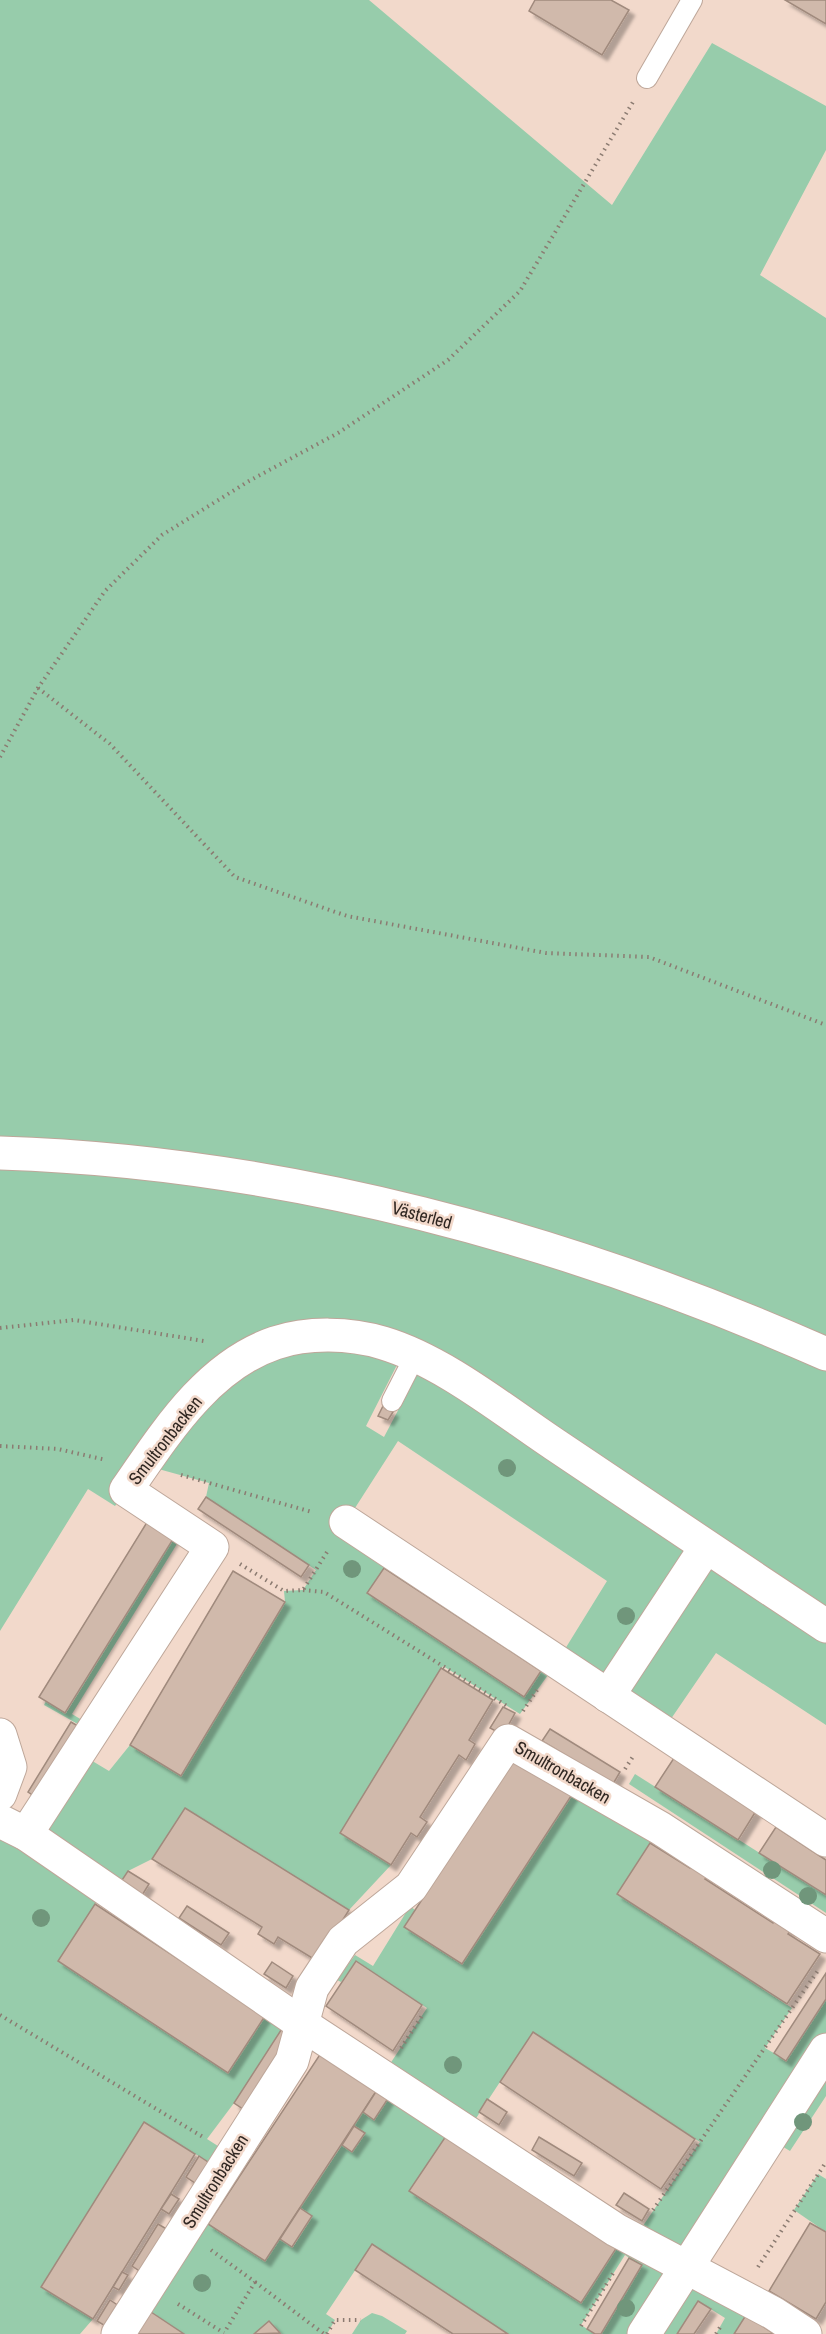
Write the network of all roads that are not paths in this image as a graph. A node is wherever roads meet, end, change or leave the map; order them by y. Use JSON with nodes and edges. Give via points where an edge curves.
{"nodes":[{"id":1,"x":692,"y":0,"type":"edge"},
{"id":2,"x":647,"y":78,"type":"road end"},
{"id":3,"x":0,"y":1153,"type":"edge"},
{"id":4,"x":826,"y":1354,"type":"edge"},
{"id":5,"x":415,"y":1356,"type":"junction"},
{"id":6,"x":392,"y":1401,"type":"dead end"},
{"id":7,"x":346,"y":1522,"type":"road end"},
{"id":8,"x":706,"y":1547,"type":"junction"},
{"id":9,"x":826,"y":1626,"type":"edge"},
{"id":10,"x":608,"y":1695,"type":"junction"},
{"id":11,"x":0,"y":1735,"type":"edge"},
{"id":12,"x":0,"y":1794,"type":"edge"},
{"id":13,"x":13,"y":1828,"type":"edge"},
{"id":14,"x":826,"y":1840,"type":"edge"},
{"id":15,"x":826,"y":1936,"type":"edge"},
{"id":16,"x":302,"y":2024,"type":"junction"},
{"id":17,"x":826,"y":2050,"type":"edge"},
{"id":18,"x":687,"y":2267,"type":"junction"},
{"id":19,"x":118,"y":2334,"type":"edge"},
{"id":20,"x":644,"y":2334,"type":"edge"},
{"id":21,"x":805,"y":2334,"type":"edge"}],
"edges":[{"from":1,"to":2,"type":"lane"},
{"from":3,"to":4,"type":"street","name":"Västerled","via":[[225,1174],[385,1205],[602,1265]]},
{"from":5,"to":6,"type":"lane"},
{"from":5,"to":8,"type":"street","name":"Smultronbacken","via":[[471,1389]]},
{"from":5,"to":13,"type":"street","name":"Smultronbacken","via":[[382,1342],[337,1335],[308,1337],[259,1349],[211,1382],[182,1413],[126,1490],[212,1547]]},
{"from":7,"to":10,"type":"street"},
{"from":8,"to":9,"type":"street","name":"Smultronbacken"},
{"from":8,"to":10,"type":"street"},
{"from":10,"to":14,"type":"street"},
{"from":11,"to":12,"type":"street","via":[[10,1767]]},
{"from":13,"to":16,"type":"street"},
{"from":15,"to":16,"type":"street","name":"Smultronbacken","via":[[660,1828],[508,1741],[411,1887],[343,1941],[312,1988]]},
{"from":16,"to":18,"type":"street","via":[[634,2240]]},
{"from":16,"to":19,"type":"street","name":"Smultronbacken","via":[[292,2061]]},
{"from":17,"to":18,"type":"street"},
{"from":18,"to":20,"type":"street"},
{"from":18,"to":21,"type":"street"}]}
